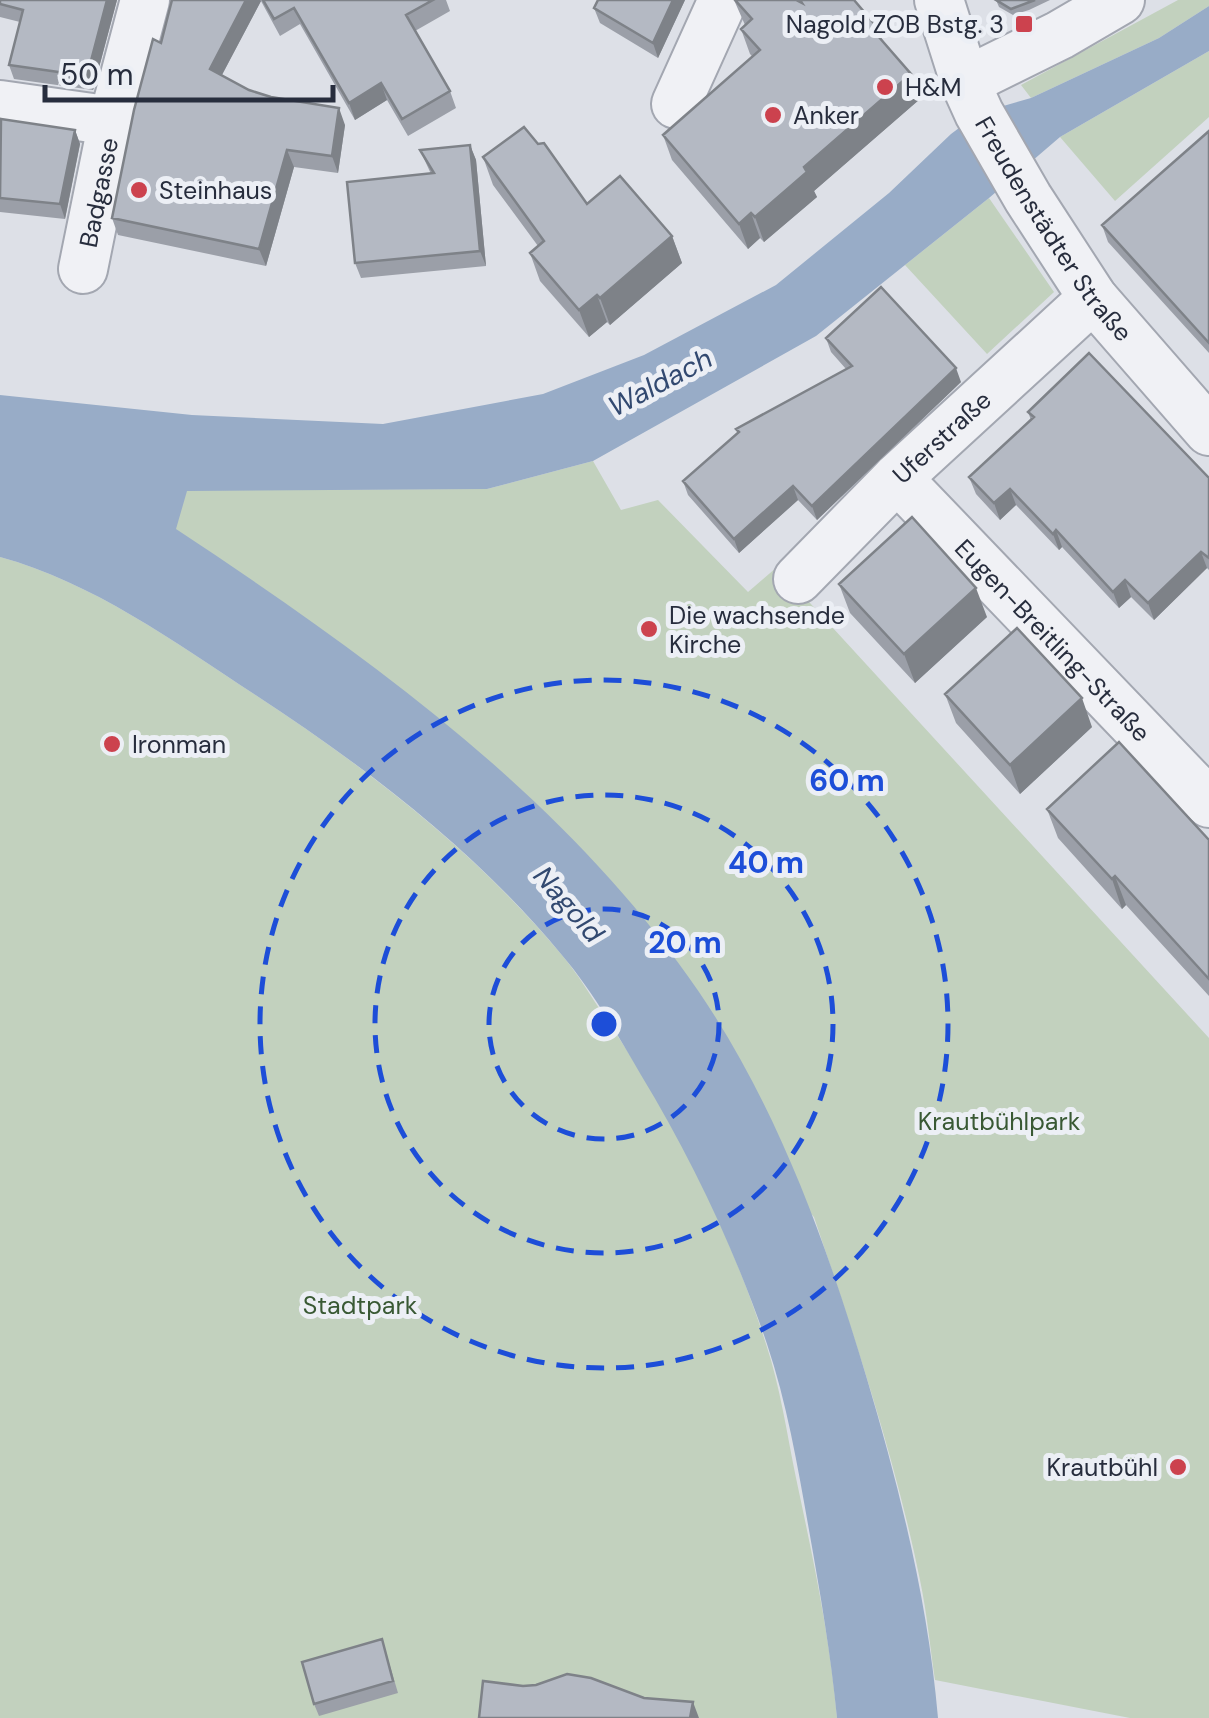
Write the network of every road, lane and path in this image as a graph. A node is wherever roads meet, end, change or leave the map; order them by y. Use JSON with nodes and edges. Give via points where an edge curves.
{"nodes":[{"id":1,"x":145,"y":0,"type":"edge"},
{"id":2,"x":723,"y":0,"type":"edge"},
{"id":3,"x":937,"y":0,"type":"edge"},
{"id":4,"x":1120,"y":0,"type":"edge"},
{"id":5,"x":972,"y":97,"type":"junction"},
{"id":6,"x":676,"y":104,"type":"dead end"},
{"id":7,"x":0,"y":105,"type":"edge"},
{"id":8,"x":113,"y":121,"type":"junction"},
{"id":9,"x":83,"y":269,"type":"dead end"},
{"id":10,"x":1093,"y":298,"type":"junction"},
{"id":11,"x":1209,"y":432,"type":"edge"},
{"id":12,"x":897,"y":478,"type":"junction"},
{"id":13,"x":798,"y":579,"type":"dead end"},
{"id":14,"x":1209,"y":804,"type":"edge"}],
"edges":[{"from":1,"to":8,"type":"street","name":"Badgasse"},
{"from":2,"to":6,"type":"street"},
{"from":3,"to":5,"type":"street","name":"Freudenstädter Straße"},
{"from":4,"to":5,"type":"street"},
{"from":5,"to":10,"type":"street","name":"Freudenstädter Straße"},
{"from":7,"to":8,"type":"street"},
{"from":8,"to":9,"type":"street","name":"Badgasse"},
{"from":10,"to":11,"type":"street","name":"Freudenstädter Straße"},
{"from":10,"to":12,"type":"street","name":"Uferstraße"},
{"from":12,"to":13,"type":"street","name":"Uferstraße"},
{"from":12,"to":14,"type":"street","name":"Eugen-Breitling-Straße"}]}
